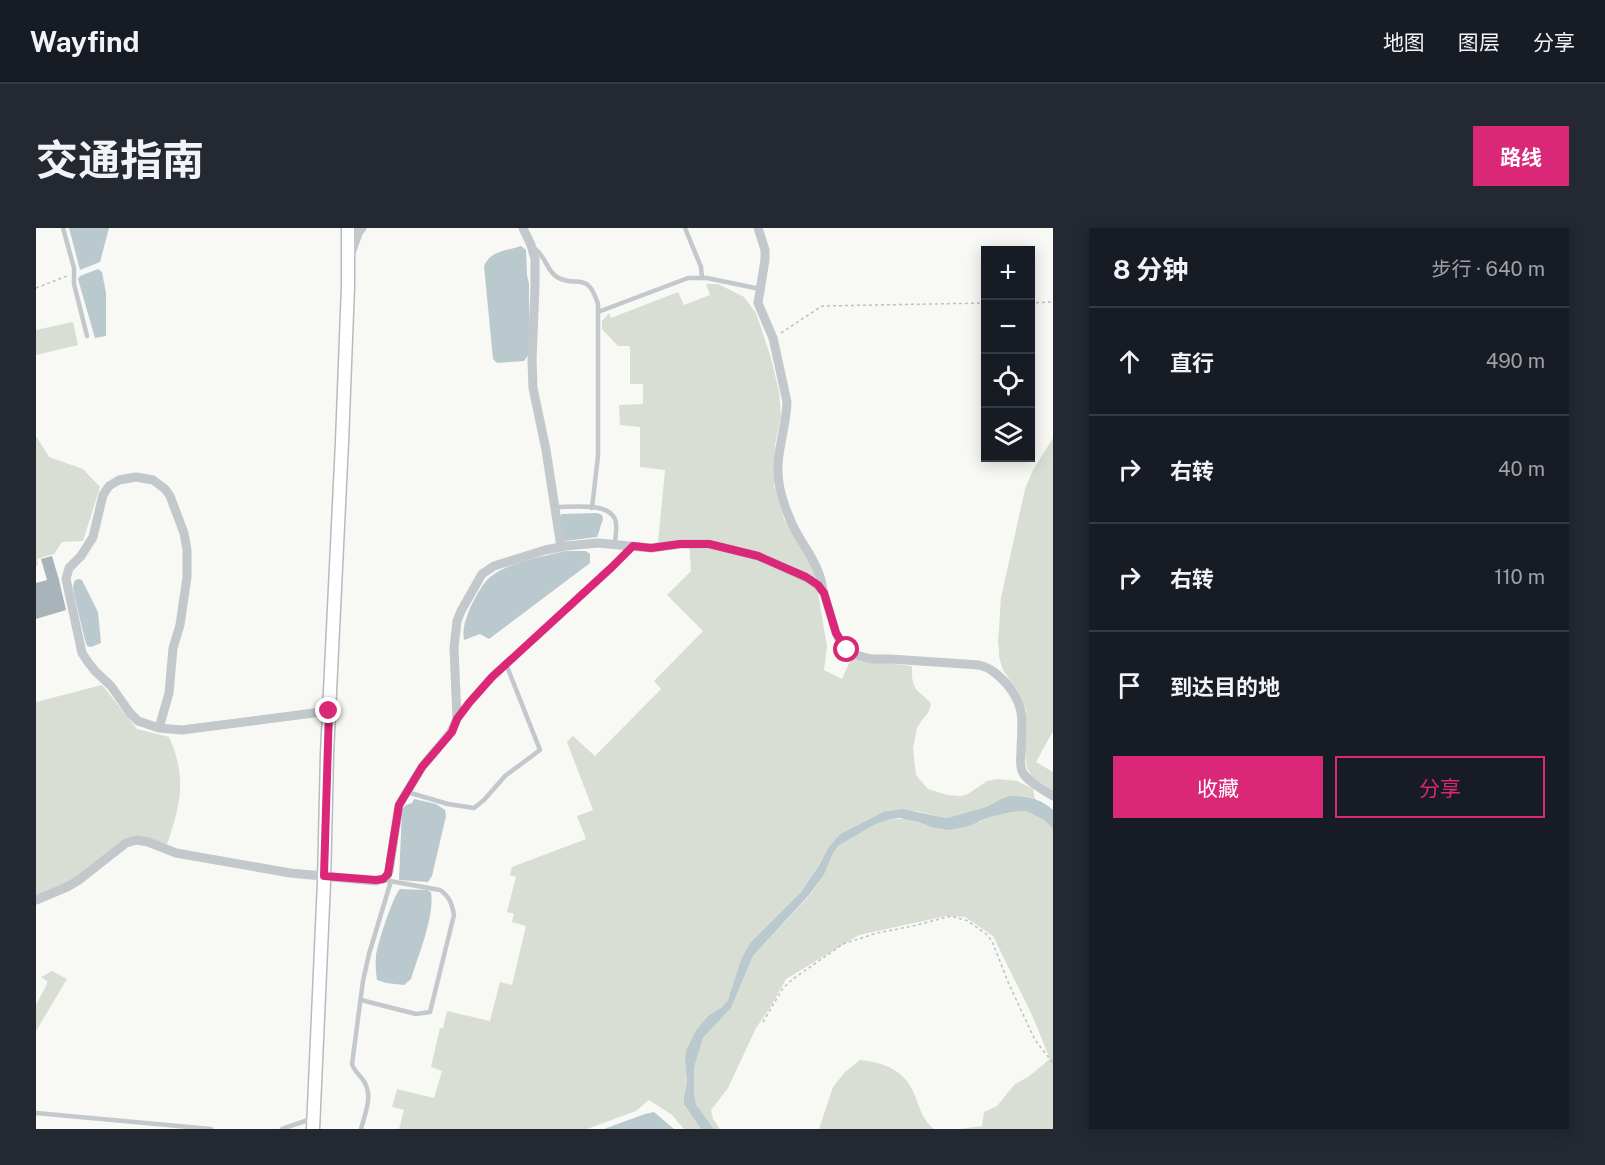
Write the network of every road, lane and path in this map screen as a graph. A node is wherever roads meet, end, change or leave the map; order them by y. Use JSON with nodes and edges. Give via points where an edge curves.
{"nodes":[{"id":1,"x":63,"y":228,"type":"edge"},
{"id":2,"x":348,"y":228,"type":"edge"},
{"id":3,"x":362,"y":228,"type":"edge"},
{"id":4,"x":523,"y":228,"type":"edge"},
{"id":5,"x":685,"y":228,"type":"edge"},
{"id":6,"x":758,"y":228,"type":"edge"},
{"id":7,"x":531,"y":245,"type":"junction"},
{"id":8,"x":348,"y":262,"type":"junction"},
{"id":9,"x":73,"y":273,"type":"junction"},
{"id":10,"x":702,"y":278,"type":"junction"},
{"id":11,"x":36,"y":288,"type":"edge"},
{"id":12,"x":760,"y":289,"type":"junction"},
{"id":13,"x":1053,"y":302,"type":"edge"},
{"id":14,"x":981,"y":303,"type":"edge"},
{"id":15,"x":1035,"y":303,"type":"edge"},
{"id":16,"x":598,"y":312,"type":"junction"},
{"id":17,"x":87,"y":336,"type":"dead end"},
{"id":18,"x":773,"y":338,"type":"junction"},
{"id":19,"x":555,"y":507,"type":"junction"},
{"id":20,"x":592,"y":508,"type":"junction"},
{"id":21,"x":615,"y":544,"type":"junction"},
{"id":22,"x":633,"y":546,"type":"junction"},
{"id":23,"x":561,"y":547,"type":"junction"},
{"id":24,"x":824,"y":593,"type":"junction"},
{"id":25,"x":506,"y":664,"type":"junction"},
{"id":26,"x":329,"y":711,"type":"junction"},
{"id":27,"x":457,"y":719,"type":"junction"},
{"id":28,"x":159,"y":728,"type":"junction"},
{"id":29,"x":407,"y":792,"type":"junction"},
{"id":30,"x":1053,"y":796,"type":"edge"},
{"id":31,"x":324,"y":876,"type":"junction"},
{"id":32,"x":387,"y":880,"type":"junction"},
{"id":33,"x":36,"y":900,"type":"edge"},
{"id":34,"x":361,"y":1000,"type":"junction"},
{"id":35,"x":763,"y":1022,"type":"dead end"},
{"id":36,"x":1053,"y":1063,"type":"edge"},
{"id":37,"x":36,"y":1113,"type":"edge"},
{"id":38,"x":313,"y":1124,"type":"edge"},
{"id":39,"x":211,"y":1129,"type":"edge"},
{"id":40,"x":282,"y":1129,"type":"edge"},
{"id":41,"x":361,"y":1129,"type":"edge"}],
"edges":[{"from":1,"to":9,"type":"lane"},
{"from":2,"to":8,"type":"street"},
{"from":3,"to":8,"type":"street"},
{"from":4,"to":7,"type":"street"},
{"from":5,"to":10,"type":"lane"},
{"from":6,"to":12,"type":"street","via":[[765,250]]},
{"from":7,"to":16,"type":"lane","via":[[554,276],[588,285],[596,297]]},
{"from":7,"to":19,"type":"street","via":[[536,286],[532,376]]},
{"from":8,"to":26,"type":"street"},
{"from":9,"to":11,"type":"path"},
{"from":9,"to":17,"type":"lane"},
{"from":10,"to":12,"type":"lane"},
{"from":10,"to":16,"type":"lane","via":[[688,278]]},
{"from":12,"to":18,"type":"street","via":[[758,303]]},
{"from":13,"to":15,"type":"path"},
{"from":14,"to":18,"type":"path","via":[[822,306]]},
{"from":16,"to":20,"type":"lane","via":[[598,456]]},
{"from":18,"to":24,"type":"street","via":[[787,402],[778,452],[780,489],[792,524],[820,574]]},
{"from":19,"to":20,"type":"lane"},
{"from":19,"to":23,"type":"street"},
{"from":20,"to":21,"type":"lane","via":[[614,516]]},
{"from":21,"to":22,"type":"street"},
{"from":21,"to":23,"type":"street"},
{"from":22,"to":24,"type":"street","via":[[695,543],[730,549],[758,556],[806,577]]},
{"from":22,"to":25,"type":"lane"},
{"from":23,"to":27,"type":"street","via":[[494,566],[482,574],[461,611],[453,648]]},
{"from":24,"to":30,"type":"street","via":[[840,642],[852,654],[872,659],[979,665],[995,672],[1021,707],[1023,773]]},
{"from":25,"to":27,"type":"lane"},
{"from":25,"to":29,"type":"lane","via":[[540,750],[505,776],[474,808]]},
{"from":26,"to":28,"type":"street","via":[[182,730]]},
{"from":26,"to":31,"type":"street"},
{"from":27,"to":29,"type":"street","via":[[452,732]]},
{"from":28,"to":28,"type":"street","via":[[138,721],[82,653],[66,584],[69,568],[93,537],[104,492],[119,480],[136,477],[153,480],[170,496],[186,550],[187,583],[173,648],[169,693]]},
{"from":29,"to":32,"type":"street","via":[[398,808]]},
{"from":31,"to":32,"type":"street"},
{"from":31,"to":33,"type":"street","via":[[176,853],[137,840],[126,843],[73,884]]},
{"from":31,"to":38,"type":"street"},
{"from":32,"to":34,"type":"lane"},
{"from":32,"to":34,"type":"lane","via":[[440,890],[451,900],[454,915],[430,1012],[416,1014]]},
{"from":34,"to":41,"type":"lane","via":[[352,1064],[369,1092]]},
{"from":35,"to":36,"type":"path","via":[[783,988],[843,945],[951,916],[968,921],[992,941],[1035,1040]]},
{"from":37,"to":39,"type":"lane"},
{"from":38,"to":40,"type":"lane"}]}
